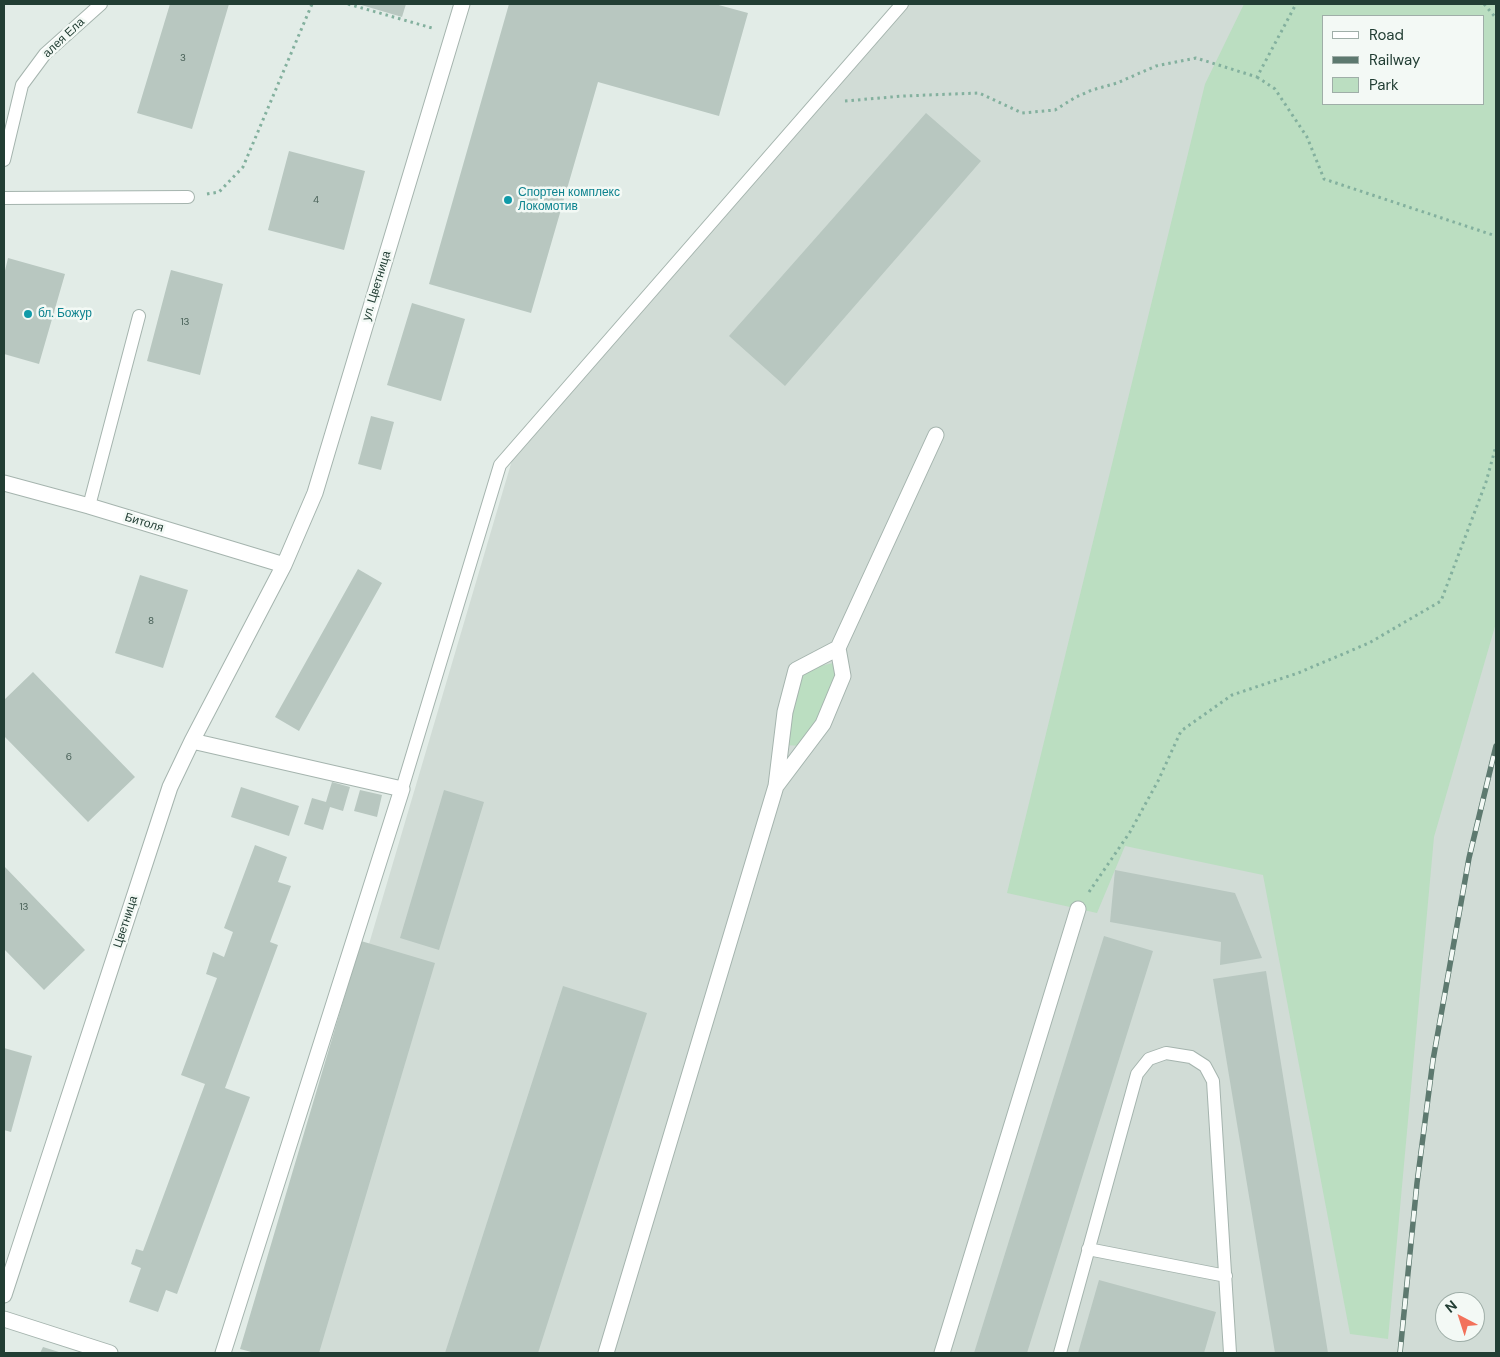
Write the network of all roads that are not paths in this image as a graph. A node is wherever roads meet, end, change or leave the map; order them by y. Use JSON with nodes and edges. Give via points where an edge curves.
{"nodes":[{"id":1,"x":101,"y":4,"type":"edge"},
{"id":2,"x":462,"y":4,"type":"edge"},
{"id":3,"x":902,"y":4,"type":"edge"},
{"id":4,"x":4,"y":160,"type":"edge"},
{"id":5,"x":188,"y":197,"type":"road end"},
{"id":6,"x":4,"y":198,"type":"edge"},
{"id":7,"x":139,"y":316,"type":"dead end"},
{"id":8,"x":936,"y":435,"type":"dead end"},
{"id":9,"x":4,"y":483,"type":"edge"},
{"id":10,"x":89,"y":506,"type":"junction"},
{"id":11,"x":284,"y":565,"type":"junction"},
{"id":12,"x":838,"y":648,"type":"junction"},
{"id":13,"x":192,"y":741,"type":"junction"},
{"id":14,"x":776,"y":786,"type":"junction"},
{"id":15,"x":402,"y":789,"type":"junction"},
{"id":16,"x":1078,"y":909,"type":"road end"},
{"id":17,"x":1088,"y":1249,"type":"junction"},
{"id":18,"x":1226,"y":1276,"type":"junction"},
{"id":19,"x":4,"y":1295,"type":"edge"},
{"id":20,"x":4,"y":1319,"type":"edge"},
{"id":21,"x":110,"y":1353,"type":"edge"},
{"id":22,"x":223,"y":1353,"type":"edge"},
{"id":23,"x":606,"y":1353,"type":"edge"},
{"id":24,"x":942,"y":1353,"type":"edge"},
{"id":25,"x":1060,"y":1353,"type":"edge"},
{"id":26,"x":1230,"y":1353,"type":"edge"}],
"edges":[{"from":1,"to":4,"type":"lane","name":"алея Ела","via":[[45,54],[22,85]]},
{"from":2,"to":11,"type":"street","name":"ул. Цветница","via":[[315,493]]},
{"from":3,"to":15,"type":"lane","via":[[500,465]]},
{"from":5,"to":6,"type":"lane"},
{"from":7,"to":10,"type":"lane"},
{"from":8,"to":12,"type":"street"},
{"from":9,"to":10,"type":"street","name":"Битоля"},
{"from":10,"to":11,"type":"street","name":"Битоля"},
{"from":11,"to":13,"type":"street","name":"Цветница"},
{"from":12,"to":14,"type":"street","via":[[843,676],[823,724]]},
{"from":12,"to":14,"type":"street","via":[[796,670],[786,712]]},
{"from":13,"to":15,"type":"street"},
{"from":13,"to":19,"type":"street","name":"Цветница","via":[[170,787]]},
{"from":14,"to":23,"type":"street"},
{"from":15,"to":22,"type":"street"},
{"from":16,"to":24,"type":"street"},
{"from":17,"to":18,"type":"lane"},
{"from":17,"to":18,"type":"lane","via":[[1137,1074],[1149,1059],[1166,1053],[1190,1057],[1205,1066],[1213,1081]]},
{"from":17,"to":25,"type":"lane"},
{"from":18,"to":26,"type":"lane"},
{"from":20,"to":21,"type":"street"}]}
